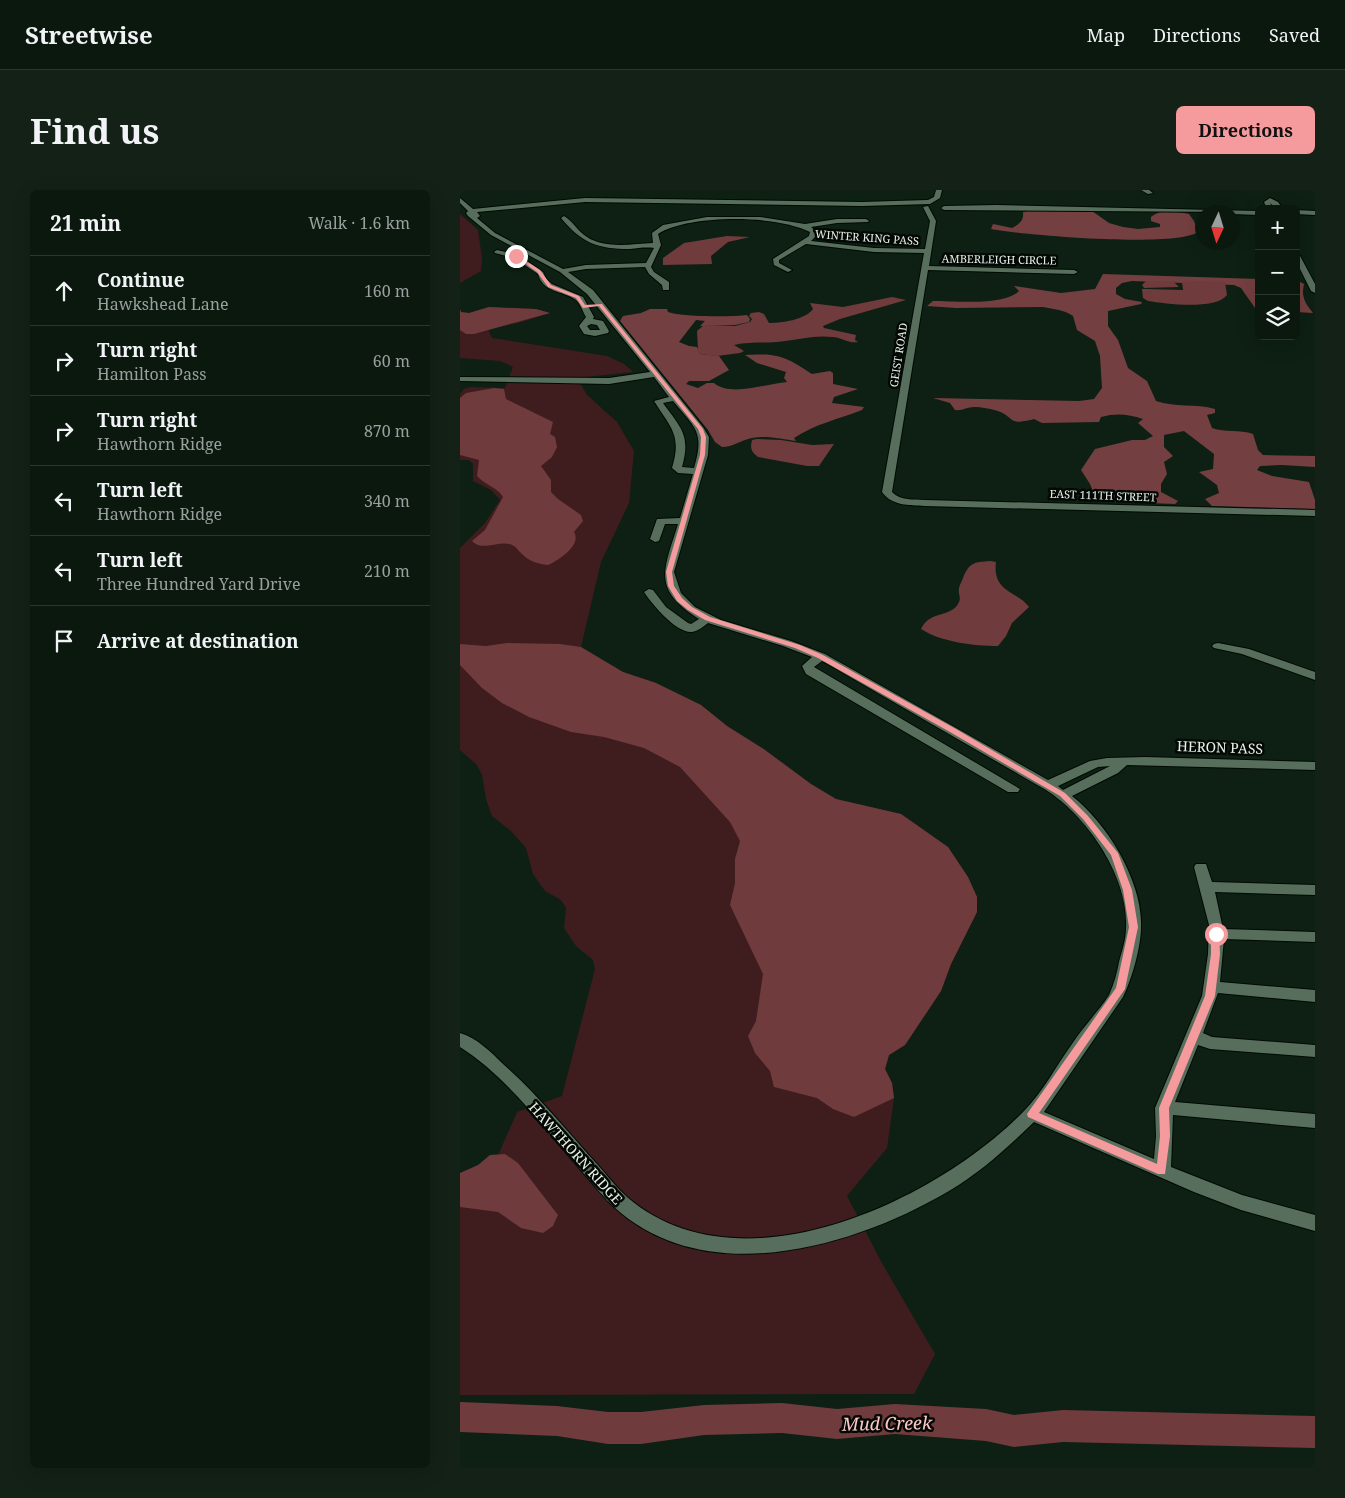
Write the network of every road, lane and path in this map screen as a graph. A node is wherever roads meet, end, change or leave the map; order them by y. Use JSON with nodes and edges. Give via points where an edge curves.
{"nodes":[{"id":1,"x":938,"y":192,"type":"edge"},
{"id":2,"x":460,"y":200,"type":"edge"},
{"id":3,"x":927,"y":204,"type":"junction"},
{"id":4,"x":1268,"y":205,"type":"edge"},
{"id":5,"x":1278,"y":205,"type":"edge"},
{"id":6,"x":944,"y":206,"type":"junction"},
{"id":7,"x":470,"y":211,"type":"junction"},
{"id":8,"x":1255,"y":211,"type":"edge"},
{"id":9,"x":1300,"y":214,"type":"edge"},
{"id":10,"x":1315,"y":214,"type":"edge"},
{"id":11,"x":931,"y":216,"type":"junction"},
{"id":12,"x":564,"y":218,"type":"dead end"},
{"id":13,"x":866,"y":222,"type":"dead end"},
{"id":14,"x":481,"y":223,"type":"joint"},
{"id":15,"x":806,"y":226,"type":"junction"},
{"id":16,"x":805,"y":242,"type":"junction"},
{"id":17,"x":658,"y":245,"type":"junction"},
{"id":18,"x":926,"y":251,"type":"junction"},
{"id":19,"x":497,"y":252,"type":"dead end"},
{"id":20,"x":1300,"y":262,"type":"edge"},
{"id":21,"x":648,"y":265,"type":"junction"},
{"id":22,"x":924,"y":267,"type":"junction"},
{"id":23,"x":788,"y":270,"type":"dead end"},
{"id":24,"x":1074,"y":272,"type":"dead end"},
{"id":25,"x":564,"y":273,"type":"junction"},
{"id":26,"x":666,"y":288,"type":"dead end"},
{"id":27,"x":1315,"y":291,"type":"edge"},
{"id":28,"x":602,"y":307,"type":"junction"},
{"id":29,"x":586,"y":309,"type":"junction"},
{"id":30,"x":590,"y":321,"type":"dead end"},
{"id":31,"x":655,"y":372,"type":"junction"},
{"id":32,"x":460,"y":379,"type":"edge"},
{"id":33,"x":676,"y":398,"type":"junction"},
{"id":34,"x":698,"y":471,"type":"junction"},
{"id":35,"x":890,"y":497,"type":"joint"},
{"id":36,"x":1315,"y":513,"type":"edge"},
{"id":37,"x":684,"y":521,"type":"junction"},
{"id":38,"x":655,"y":539,"type":"dead end"},
{"id":39,"x":649,"y":592,"type":"dead end"},
{"id":40,"x":708,"y":618,"type":"junction"},
{"id":41,"x":1218,"y":646,"type":"dead end"},
{"id":42,"x":821,"y":656,"type":"junction"},
{"id":43,"x":1315,"y":676,"type":"edge"},
{"id":44,"x":988,"y":751,"type":"junction"},
{"id":45,"x":1124,"y":761,"type":"junction"},
{"id":46,"x":966,"y":762,"type":"junction"},
{"id":47,"x":1315,"y":766,"type":"edge"},
{"id":48,"x":1046,"y":786,"type":"junction"},
{"id":49,"x":1013,"y":789,"type":"dead end"},
{"id":50,"x":1062,"y":795,"type":"junction"},
{"id":51,"x":1201,"y":867,"type":"dead end"},
{"id":52,"x":1206,"y":887,"type":"junction"},
{"id":53,"x":1315,"y":890,"type":"edge"},
{"id":54,"x":1216,"y":934,"type":"junction"},
{"id":55,"x":1315,"y":937,"type":"edge"},
{"id":56,"x":1211,"y":987,"type":"junction"},
{"id":57,"x":1315,"y":996,"type":"edge"},
{"id":58,"x":1194,"y":1036,"type":"junction"},
{"id":59,"x":460,"y":1039,"type":"edge"},
{"id":60,"x":1315,"y":1051,"type":"edge"},
{"id":61,"x":1164,"y":1108,"type":"junction"},
{"id":62,"x":1032,"y":1114,"type":"junction"},
{"id":63,"x":1315,"y":1121,"type":"edge"},
{"id":64,"x":1162,"y":1171,"type":"junction"},
{"id":65,"x":1315,"y":1223,"type":"edge"}],
"edges":[{"from":1,"to":3,"type":"street","via":[[937,198]]},
{"from":1,"to":6,"type":"street"},
{"from":2,"to":7,"type":"street","name":"HAWTHORN RIDGE"},
{"from":3,"to":6,"type":"street"},
{"from":3,"to":7,"type":"street","via":[[681,198],[561,201]]},
{"from":3,"to":11,"type":"street"},
{"from":4,"to":5,"type":"street","via":[[1266,202],[1271,197]]},
{"from":6,"to":8,"type":"street"},
{"from":6,"to":11,"type":"street"},
{"from":7,"to":14,"type":"street","name":"HAWTHORN RIDGE","via":[[470,215]]},
{"from":9,"to":10,"type":"street"},
{"from":11,"to":18,"type":"street","name":"GEIST ROAD","via":[[933,221]]},
{"from":12,"to":17,"type":"street","via":[[592,242],[620,246]]},
{"from":13,"to":15,"type":"street","via":[[837,221]]},
{"from":14,"to":25,"type":"street","name":"HAWTHORN RIDGE","via":[[493,234]]},
{"from":15,"to":16,"type":"street","via":[[814,233]]},
{"from":15,"to":17,"type":"street","via":[[782,220],[683,220],[658,229],[655,232]]},
{"from":16,"to":18,"type":"street","name":"WINTER KING PASS","via":[[874,250]]},
{"from":16,"to":23,"type":"street","via":[[776,259],[776,264]]},
{"from":17,"to":21,"type":"street"},
{"from":18,"to":22,"type":"street","name":"GEIST ROAD"},
{"from":19,"to":29,"type":"street","via":[[523,260],[541,273],[549,286],[578,297]]},
{"from":20,"to":27,"type":"street"},
{"from":21,"to":25,"type":"street"},
{"from":21,"to":26,"type":"street","via":[[651,273],[666,284]]},
{"from":22,"to":24,"type":"street","name":"AMBERLEIGH CIRCLE"},
{"from":22,"to":35,"type":"street","name":"GEIST ROAD","via":[[887,489]]},
{"from":25,"to":28,"type":"street","name":"HAWTHORN RIDGE","via":[[590,292]]},
{"from":28,"to":29,"type":"street"},
{"from":28,"to":31,"type":"street","name":"HAWTHORN RIDGE"},
{"from":29,"to":30,"type":"street"},
{"from":31,"to":32,"type":"street","via":[[609,381]]},
{"from":31,"to":33,"type":"street","name":"HAWTHORN RIDGE"},
{"from":33,"to":34,"type":"street","name":"HAWTHORN RIDGE","via":[[704,437]]},
{"from":33,"to":34,"type":"street","via":[[658,401],[680,434],[682,451],[677,468]]},
{"from":34,"to":37,"type":"street","name":"HAWTHORN RIDGE"},
{"from":35,"to":36,"type":"street","name":"EAST 111TH STREET","via":[[925,503]]},
{"from":37,"to":38,"type":"street","via":[[661,521]]},
{"from":37,"to":40,"type":"street","name":"HAWTHORN RIDGE","via":[[669,572],[670,581],[679,599]]},
{"from":39,"to":40,"type":"street","via":[[671,619],[691,629]]},
{"from":40,"to":42,"type":"street","name":"HAWTHORN RIDGE"},
{"from":41,"to":43,"type":"street","via":[[1245,651]]},
{"from":42,"to":44,"type":"street","name":"HAWTHORN RIDGE"},
{"from":42,"to":46,"type":"street","via":[[808,666],[810,671]]},
{"from":44,"to":46,"type":"street"},
{"from":44,"to":48,"type":"street","name":"HAWTHORN RIDGE"},
{"from":45,"to":47,"type":"street","name":"HERON PASS"},
{"from":45,"to":48,"type":"street","name":"HERON PASS","via":[[1095,764]]},
{"from":45,"to":50,"type":"street","via":[[1113,770]]},
{"from":46,"to":49,"type":"street"},
{"from":48,"to":50,"type":"street","name":"HAWTHORN RIDGE"},
{"from":50,"to":62,"type":"street","name":"HAWTHORN RIDGE","via":[[1086,817],[1115,855],[1128,890],[1134,927],[1120,989]]},
{"from":51,"to":52,"type":"street"},
{"from":52,"to":53,"type":"street"},
{"from":52,"to":54,"type":"street"},
{"from":54,"to":55,"type":"street"},
{"from":54,"to":56,"type":"street"},
{"from":56,"to":57,"type":"street"},
{"from":56,"to":58,"type":"street"},
{"from":58,"to":60,"type":"street","via":[[1210,1043]]},
{"from":58,"to":61,"type":"street"},
{"from":59,"to":62,"type":"street","name":"HAWTHORN RIDGE","via":[[479,1051],[514,1083],[627,1209],[663,1231],[714,1245],[753,1247],[784,1243],[842,1228],[902,1206],[960,1174]]},
{"from":61,"to":63,"type":"street"},
{"from":61,"to":64,"type":"street"},
{"from":62,"to":64,"type":"street"},
{"from":64,"to":65,"type":"street","via":[[1241,1202]]}]}
